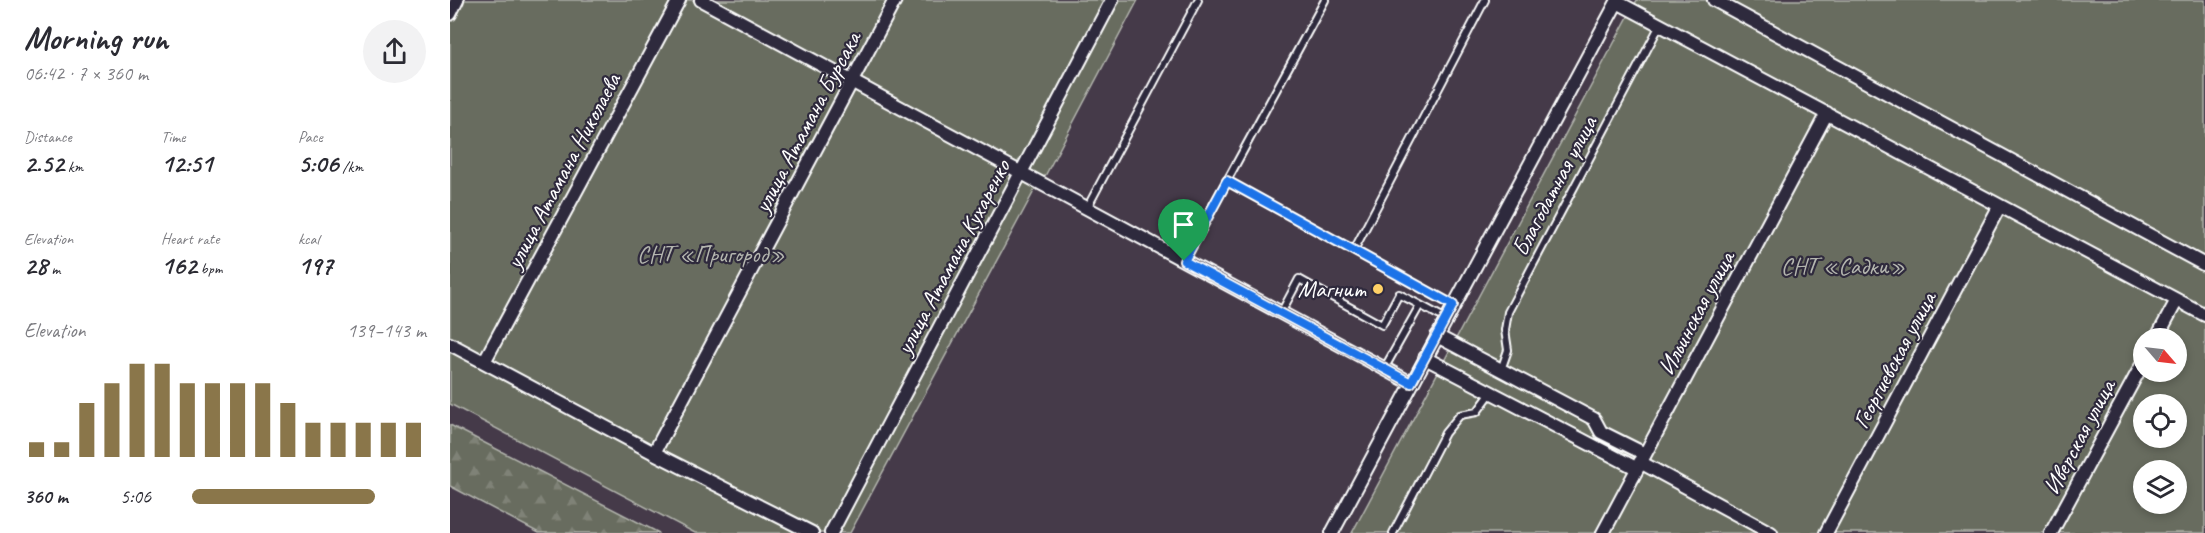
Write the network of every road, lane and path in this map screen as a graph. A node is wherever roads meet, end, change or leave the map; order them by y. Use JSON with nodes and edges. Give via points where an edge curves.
{"nodes":[{"id":1,"x":457,"y":0,"type":"edge"},
{"id":2,"x":679,"y":0,"type":"edge"},
{"id":3,"x":700,"y":0,"type":"edge"},
{"id":4,"x":895,"y":0,"type":"edge"},
{"id":5,"x":1112,"y":0,"type":"edge"},
{"id":6,"x":1198,"y":0,"type":"edge"},
{"id":7,"x":1325,"y":0,"type":"edge"},
{"id":8,"x":1485,"y":0,"type":"edge"},
{"id":9,"x":1714,"y":0,"type":"edge"},
{"id":10,"x":1617,"y":1,"type":"edge"},
{"id":11,"x":450,"y":14,"type":"edge"},
{"id":12,"x":1660,"y":25,"type":"junction"},
{"id":13,"x":853,"y":81,"type":"junction"},
{"id":14,"x":1827,"y":113,"type":"junction"},
{"id":15,"x":1022,"y":173,"type":"junction"},
{"id":16,"x":1227,"y":181,"type":"junction"},
{"id":17,"x":1999,"y":207,"type":"junction"},
{"id":18,"x":1087,"y":208,"type":"junction"},
{"id":19,"x":1354,"y":250,"type":"junction"},
{"id":20,"x":1184,"y":261,"type":"junction"},
{"id":21,"x":2205,"y":265,"type":"edge"},
{"id":22,"x":2176,"y":301,"type":"junction"},
{"id":23,"x":1420,"y":305,"type":"junction"},
{"id":24,"x":1453,"y":305,"type":"junction"},
{"id":25,"x":1281,"y":313,"type":"junction"},
{"id":26,"x":2205,"y":315,"type":"edge"},
{"id":27,"x":1446,"y":319,"type":"junction"},
{"id":28,"x":2162,"y":328,"type":"edge"},
{"id":29,"x":1437,"y":336,"type":"junction"},
{"id":30,"x":450,"y":344,"type":"edge"},
{"id":31,"x":1425,"y":358,"type":"junction"},
{"id":32,"x":484,"y":362,"type":"junction"},
{"id":33,"x":1384,"y":369,"type":"junction"},
{"id":34,"x":1501,"y":370,"type":"junction"},
{"id":35,"x":2133,"y":382,"type":"edge"},
{"id":36,"x":1411,"y":383,"type":"junction"},
{"id":37,"x":1491,"y":393,"type":"junction"},
{"id":38,"x":654,"y":453,"type":"junction"},
{"id":39,"x":1640,"y":462,"type":"junction"},
{"id":40,"x":812,"y":533,"type":"edge"},
{"id":41,"x":831,"y":533,"type":"edge"},
{"id":42,"x":1332,"y":533,"type":"edge"},
{"id":43,"x":1393,"y":533,"type":"edge"},
{"id":44,"x":1603,"y":533,"type":"edge"},
{"id":45,"x":1771,"y":533,"type":"edge"},
{"id":46,"x":1826,"y":533,"type":"edge"},
{"id":47,"x":2051,"y":533,"type":"edge"}],
"edges":[{"from":1,"to":11,"type":"street"},
{"from":2,"to":32,"type":"street","name":"улица Атамана Николаева"},
{"from":3,"to":13,"type":"street"},
{"from":4,"to":13,"type":"street","name":"улица Атамана Бурсака"},
{"from":5,"to":15,"type":"street","name":"улица Атамана Кухаренко"},
{"from":6,"to":18,"type":"lane"},
{"from":7,"to":16,"type":"lane"},
{"from":8,"to":19,"type":"lane"},
{"from":9,"to":21,"type":"street"},
{"from":10,"to":12,"type":"street"},
{"from":10,"to":24,"type":"street"},
{"from":12,"to":14,"type":"street"},
{"from":12,"to":34,"type":"lane","name":"Благодатная улица","via":[[1508,312],[1508,350]]},
{"from":13,"to":15,"type":"street"},
{"from":13,"to":38,"type":"street","name":"улица Атамана Бурсака"},
{"from":14,"to":17,"type":"street"},
{"from":14,"to":39,"type":"street","name":"Ильинская улица"},
{"from":15,"to":18,"type":"street"},
{"from":15,"to":41,"type":"street","name":"улица Атамана Кухаренко"},
{"from":16,"to":19,"type":"lane"},
{"from":16,"to":20,"type":"lane"},
{"from":17,"to":22,"type":"street"},
{"from":17,"to":46,"type":"street","name":"Георгиевская улица"},
{"from":18,"to":20,"type":"street"},
{"from":19,"to":24,"type":"lane"},
{"from":20,"to":25,"type":"street"},
{"from":22,"to":26,"type":"street"},
{"from":22,"to":28,"type":"street"},
{"from":23,"to":25,"type":"lane","via":[[1399,294],[1382,325],[1299,279]]},
{"from":23,"to":27,"type":"lane"},
{"from":23,"to":33,"type":"lane"},
{"from":24,"to":27,"type":"street"},
{"from":25,"to":33,"type":"street"},
{"from":27,"to":29,"type":"street"},
{"from":29,"to":31,"type":"street"},
{"from":29,"to":34,"type":"street"},
{"from":30,"to":32,"type":"street"},
{"from":31,"to":36,"type":"street"},
{"from":31,"to":37,"type":"street"},
{"from":32,"to":38,"type":"street"},
{"from":33,"to":36,"type":"street"},
{"from":34,"to":39,"type":"street","via":[[1594,419],[1601,432]]},
{"from":35,"to":47,"type":"street","name":"Иверская улица"},
{"from":36,"to":42,"type":"street"},
{"from":37,"to":39,"type":"street"},
{"from":37,"to":43,"type":"lane","via":[[1477,412],[1460,415],[1445,433]]},
{"from":38,"to":40,"type":"street"},
{"from":39,"to":44,"type":"street","name":"Ильинская улица"},
{"from":39,"to":45,"type":"street"}]}
